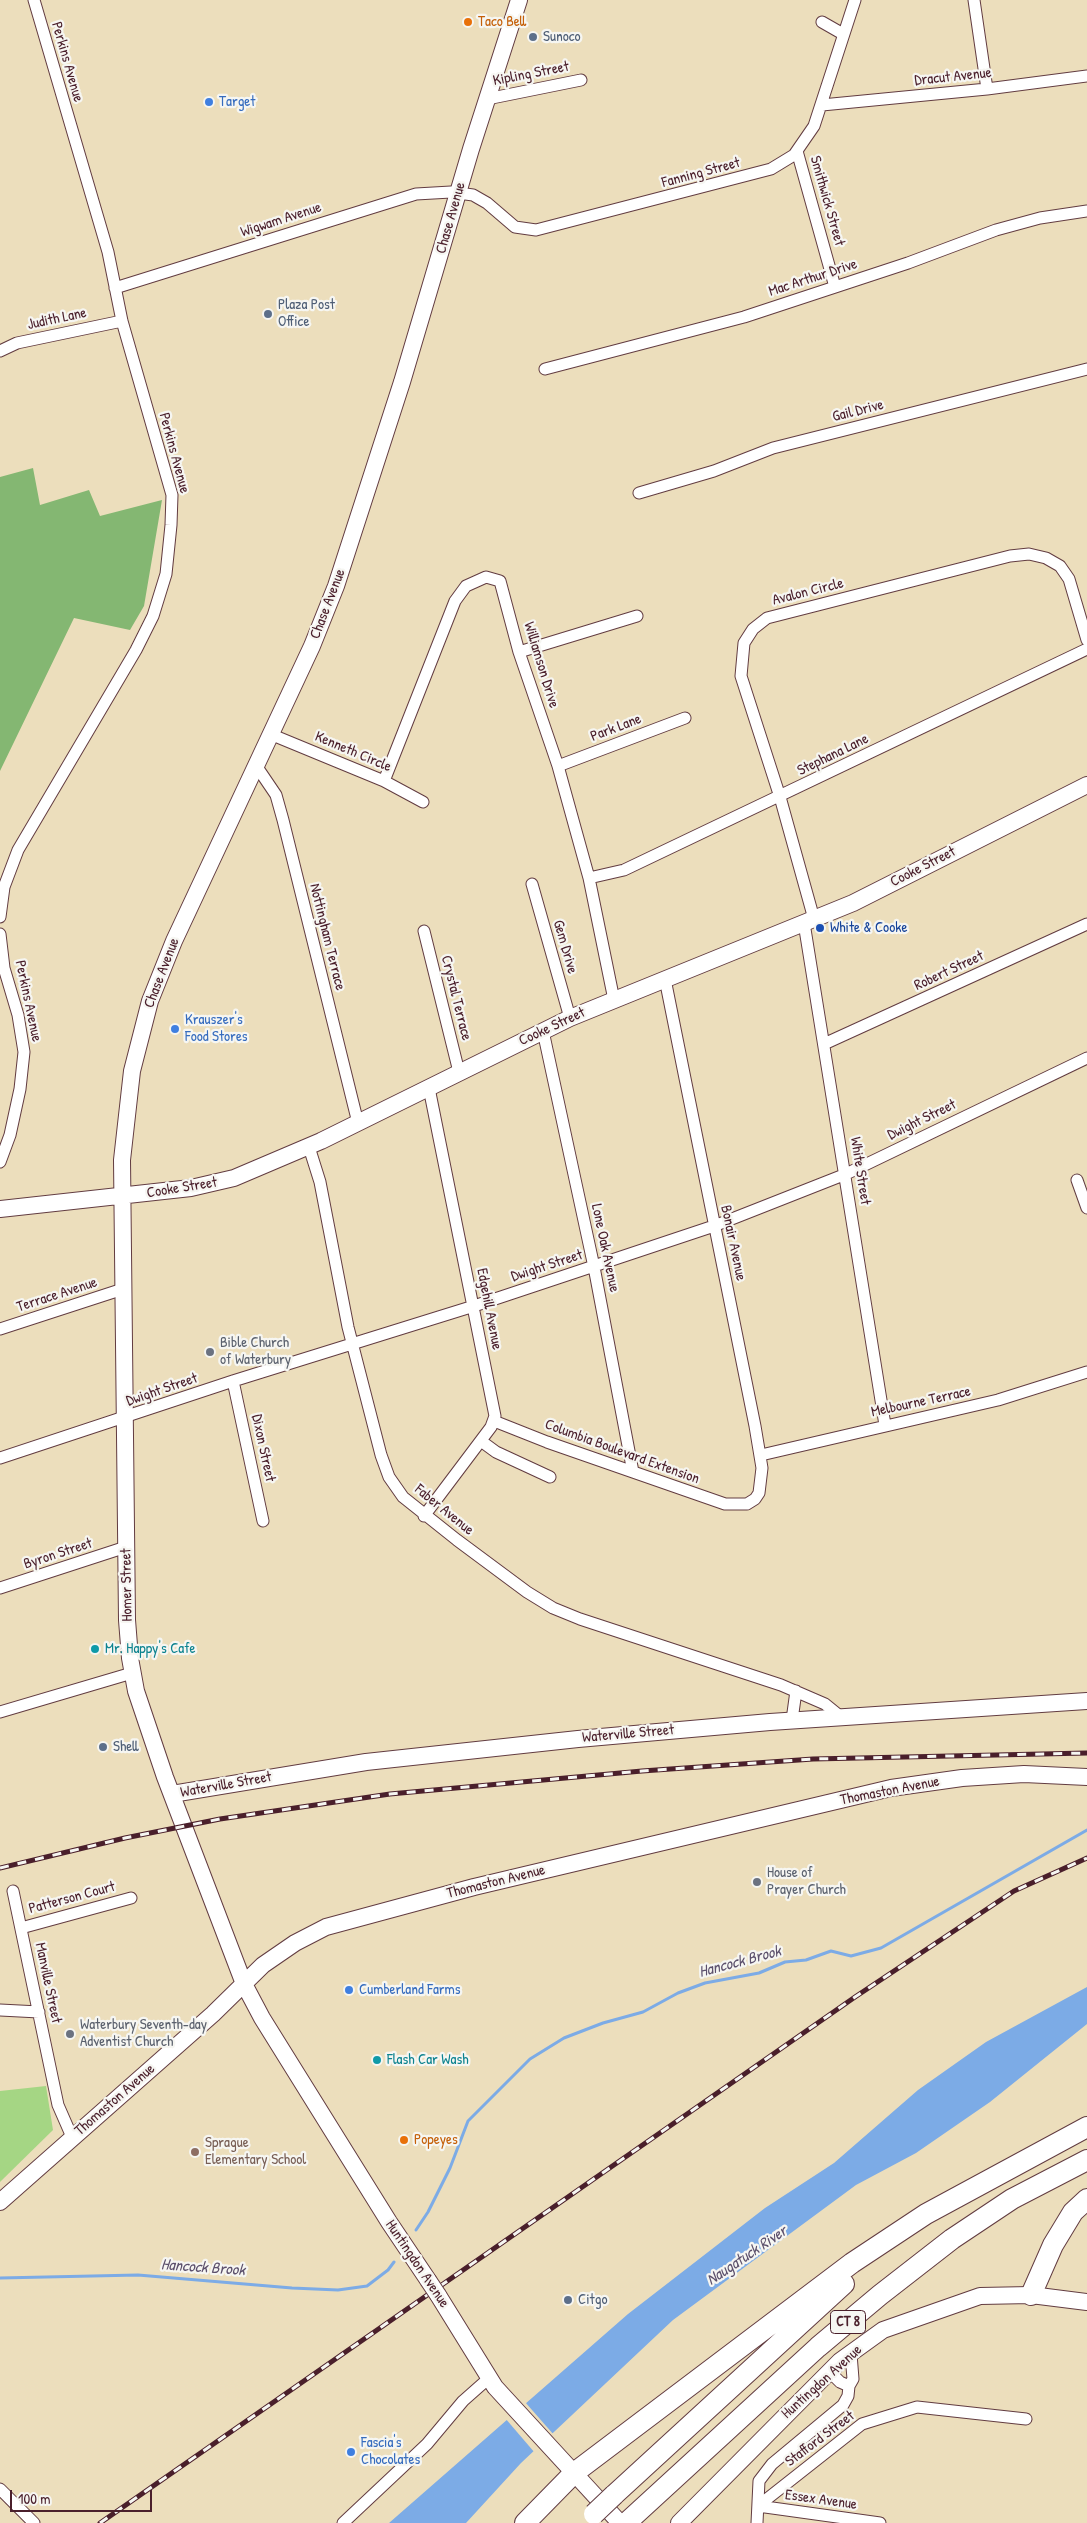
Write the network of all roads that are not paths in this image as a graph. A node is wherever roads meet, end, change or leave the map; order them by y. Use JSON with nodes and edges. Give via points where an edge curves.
{"nodes":[{"id":1,"x":34,"y":0,"type":"edge"},
{"id":2,"x":519,"y":0,"type":"edge"},
{"id":3,"x":855,"y":0,"type":"edge"},
{"id":4,"x":974,"y":0,"type":"edge"},
{"id":5,"x":822,"y":22,"type":"dead end"},
{"id":6,"x":843,"y":34,"type":"junction"},
{"id":7,"x":1087,"y":76,"type":"edge"},
{"id":8,"x":581,"y":80,"type":"dead end"},
{"id":9,"x":987,"y":89,"type":"junction"},
{"id":10,"x":487,"y":99,"type":"junction"},
{"id":11,"x":822,"y":105,"type":"junction"},
{"id":12,"x":797,"y":151,"type":"junction"},
{"id":13,"x":458,"y":192,"type":"junction"},
{"id":14,"x":1087,"y":211,"type":"edge"},
{"id":15,"x":836,"y":287,"type":"junction"},
{"id":16,"x":115,"y":288,"type":"junction"},
{"id":17,"x":122,"y":321,"type":"junction"},
{"id":18,"x":0,"y":351,"type":"edge"},
{"id":19,"x":545,"y":369,"type":"dead end"},
{"id":20,"x":1087,"y":369,"type":"edge"},
{"id":21,"x":639,"y":493,"type":"dead end"},
{"id":22,"x":637,"y":616,"type":"dead end"},
{"id":23,"x":1087,"y":640,"type":"edge"},
{"id":24,"x":1087,"y":648,"type":"edge"},
{"id":25,"x":519,"y":652,"type":"junction"},
{"id":26,"x":684,"y":718,"type":"dead end"},
{"id":27,"x":270,"y":734,"type":"junction"},
{"id":28,"x":255,"y":764,"type":"junction"},
{"id":29,"x":558,"y":766,"type":"junction"},
{"id":30,"x":384,"y":781,"type":"junction"},
{"id":31,"x":1087,"y":785,"type":"edge"},
{"id":32,"x":780,"y":797,"type":"junction"},
{"id":33,"x":423,"y":802,"type":"dead end"},
{"id":34,"x":589,"y":878,"type":"junction"},
{"id":35,"x":532,"y":884,"type":"dead end"},
{"id":36,"x":0,"y":917,"type":"edge"},
{"id":37,"x":809,"y":921,"type":"junction"},
{"id":38,"x":1087,"y":924,"type":"edge"},
{"id":39,"x":424,"y":930,"type":"dead end"},
{"id":40,"x":0,"y":934,"type":"edge"},
{"id":41,"x":665,"y":979,"type":"junction"},
{"id":42,"x":614,"y":1000,"type":"junction"},
{"id":43,"x":570,"y":1018,"type":"junction"},
{"id":44,"x":543,"y":1031,"type":"junction"},
{"id":45,"x":824,"y":1044,"type":"junction"},
{"id":46,"x":1087,"y":1058,"type":"edge"},
{"id":47,"x":459,"y":1072,"type":"junction"},
{"id":48,"x":429,"y":1088,"type":"junction"},
{"id":49,"x":358,"y":1123,"type":"junction"},
{"id":50,"x":309,"y":1147,"type":"junction"},
{"id":51,"x":0,"y":1162,"type":"edge"},
{"id":52,"x":846,"y":1174,"type":"junction"},
{"id":53,"x":1076,"y":1180,"type":"dead end"},
{"id":54,"x":122,"y":1196,"type":"junction"},
{"id":55,"x":1087,"y":1208,"type":"edge"},
{"id":56,"x":0,"y":1209,"type":"edge"},
{"id":57,"x":714,"y":1226,"type":"junction"},
{"id":58,"x":594,"y":1267,"type":"junction"},
{"id":59,"x":123,"y":1289,"type":"junction"},
{"id":60,"x":474,"y":1306,"type":"junction"},
{"id":61,"x":0,"y":1329,"type":"edge"},
{"id":62,"x":352,"y":1344,"type":"junction"},
{"id":63,"x":1087,"y":1372,"type":"edge"},
{"id":64,"x":234,"y":1381,"type":"junction"},
{"id":65,"x":124,"y":1418,"type":"junction"},
{"id":66,"x":494,"y":1421,"type":"junction"},
{"id":67,"x":885,"y":1425,"type":"junction"},
{"id":68,"x":481,"y":1441,"type":"junction"},
{"id":69,"x":761,"y":1456,"type":"junction"},
{"id":70,"x":0,"y":1458,"type":"edge"},
{"id":71,"x":633,"y":1472,"type":"junction"},
{"id":72,"x":550,"y":1478,"type":"dead end"},
{"id":73,"x":742,"y":1505,"type":"joint"},
{"id":74,"x":424,"y":1516,"type":"junction"},
{"id":75,"x":263,"y":1521,"type":"dead end"},
{"id":76,"x":126,"y":1547,"type":"junction"},
{"id":77,"x":0,"y":1588,"type":"edge"},
{"id":78,"x":132,"y":1673,"type":"junction"},
{"id":79,"x":796,"y":1691,"type":"junction"},
{"id":80,"x":1087,"y":1701,"type":"edge"},
{"id":81,"x":0,"y":1712,"type":"edge"},
{"id":82,"x":841,"y":1717,"type":"junction"},
{"id":83,"x":792,"y":1720,"type":"junction"},
{"id":84,"x":1087,"y":1777,"type":"edge"},
{"id":85,"x":172,"y":1794,"type":"junction"},
{"id":86,"x":13,"y":1891,"type":"dead end"},
{"id":87,"x":131,"y":1898,"type":"dead end"},
{"id":88,"x":21,"y":1928,"type":"junction"},
{"id":89,"x":244,"y":1984,"type":"junction"},
{"id":90,"x":0,"y":2010,"type":"edge"},
{"id":91,"x":39,"y":2012,"type":"junction"},
{"id":92,"x":1087,"y":2127,"type":"edge"},
{"id":93,"x":72,"y":2137,"type":"junction"},
{"id":94,"x":1087,"y":2160,"type":"edge"},
{"id":95,"x":996,"y":2176,"type":"junction"},
{"id":96,"x":1087,"y":2199,"type":"edge"},
{"id":97,"x":0,"y":2202,"type":"edge"},
{"id":98,"x":1031,"y":2295,"type":"junction"},
{"id":99,"x":1087,"y":2302,"type":"edge"},
{"id":100,"x":851,"y":2354,"type":"junction"},
{"id":101,"x":830,"y":2372,"type":"junction"},
{"id":102,"x":489,"y":2378,"type":"junction"},
{"id":103,"x":849,"y":2386,"type":"junction"},
{"id":104,"x":1026,"y":2420,"type":"dead end"},
{"id":105,"x":574,"y":2473,"type":"junction"},
{"id":106,"x":0,"y":2489,"type":"edge"},
{"id":107,"x":758,"y":2506,"type":"junction"},
{"id":108,"x":590,"y":2518,"type":"edge"},
{"id":109,"x":627,"y":2521,"type":"edge"},
{"id":110,"x":34,"y":2523,"type":"edge"},
{"id":111,"x":343,"y":2523,"type":"edge"},
{"id":112,"x":525,"y":2523,"type":"edge"},
{"id":113,"x":679,"y":2523,"type":"edge"},
{"id":114,"x":757,"y":2523,"type":"edge"},
{"id":115,"x":880,"y":2523,"type":"edge"}],
"edges":[{"from":1,"to":16,"type":"street","name":"Perkins Avenue","via":[[108,252]]},
{"from":2,"to":10,"type":"main road","name":"Chase Avenue"},
{"from":3,"to":6,"type":"street","name":"Fanning Street"},
{"from":4,"to":9,"type":"street"},
{"from":5,"to":6,"type":"street"},
{"from":6,"to":11,"type":"street","name":"Fanning Street"},
{"from":7,"to":9,"type":"street","name":"Dracut Avenue"},
{"from":8,"to":10,"type":"street","name":"Kipling Street"},
{"from":9,"to":11,"type":"street","name":"Dracut Avenue"},
{"from":10,"to":13,"type":"main road","name":"Chase Avenue"},
{"from":11,"to":12,"type":"street","name":"Fanning Street","via":[[814,126]]},
{"from":12,"to":13,"type":"street","name":"Fanning Street","via":[[786,162],[771,169],[536,230],[515,227],[483,201]]},
{"from":12,"to":15,"type":"street","name":"Smithwick Street"},
{"from":13,"to":16,"type":"street","name":"Wigwam Avenue","via":[[403,197]]},
{"from":13,"to":27,"type":"main road","name":"Chase Avenue","via":[[336,586],[312,646]]},
{"from":14,"to":15,"type":"street","name":"Mac Arthur Drive","via":[[1040,218],[996,230]]},
{"from":15,"to":19,"type":"street","name":"Mac Arthur Drive","via":[[744,317]]},
{"from":16,"to":17,"type":"street","name":"Perkins Avenue"},
{"from":17,"to":18,"type":"street","name":"Judith Lane","via":[[17,343]]},
{"from":17,"to":36,"type":"street","name":"Perkins Avenue","via":[[172,495],[166,574],[153,616],[136,650],[18,850],[4,887]]},
{"from":20,"to":21,"type":"street","name":"Gail Drive","via":[[773,448],[714,471]]},
{"from":22,"to":25,"type":"street"},
{"from":23,"to":32,"type":"street","name":"Avalon Circle","via":[[1069,580],[1060,566],[1046,558],[1028,554],[767,618],[753,629],[744,643],[742,676]]},
{"from":24,"to":32,"type":"street","name":"Stephana Lane"},
{"from":25,"to":29,"type":"street","name":"Williamson Drive"},
{"from":25,"to":30,"type":"street","name":"Williamson Drive","via":[[500,581],[486,577],[466,586],[455,601]]},
{"from":26,"to":29,"type":"street","name":"Park Lane"},
{"from":27,"to":28,"type":"main road","name":"Chase Avenue"},
{"from":27,"to":30,"type":"street","name":"Kenneth Circle"},
{"from":28,"to":49,"type":"street","name":"Nottingham Terrace","via":[[276,795]]},
{"from":28,"to":54,"type":"main road","name":"Chase Avenue","via":[[170,949],[145,1019],[129,1090]]},
{"from":29,"to":34,"type":"street","name":"Williamson Drive"},
{"from":30,"to":33,"type":"street","name":"Kenneth Circle"},
{"from":31,"to":37,"type":"main road","name":"Cooke Street","via":[[880,890]]},
{"from":32,"to":34,"type":"street","name":"Stephana Lane","via":[[624,870]]},
{"from":32,"to":37,"type":"street","name":"Avalon Circle"},
{"from":34,"to":42,"type":"street","name":"Williamson Drive"},
{"from":35,"to":43,"type":"street","name":"Gem Drive"},
{"from":37,"to":41,"type":"main road","name":"Cooke Street"},
{"from":37,"to":45,"type":"street","name":"White Street"},
{"from":38,"to":45,"type":"street","name":"Robert Street"},
{"from":39,"to":47,"type":"street","name":"Crystal Terrace"},
{"from":40,"to":51,"type":"street","name":"Perkins Avenue","via":[[4,968],[18,1015],[24,1052],[20,1089]]},
{"from":41,"to":42,"type":"main road","name":"Cooke Street"},
{"from":41,"to":57,"type":"street","name":"Bonair Avenue"},
{"from":42,"to":43,"type":"main road","name":"Cooke Street"},
{"from":43,"to":44,"type":"main road","name":"Cooke Street"},
{"from":44,"to":47,"type":"main road","name":"Cooke Street"},
{"from":44,"to":58,"type":"street","name":"Lone Oak Avenue"},
{"from":45,"to":52,"type":"street","name":"White Street"},
{"from":46,"to":52,"type":"street","name":"Dwight Street"},
{"from":47,"to":48,"type":"main road","name":"Cooke Street"},
{"from":48,"to":49,"type":"main road","name":"Cooke Street"},
{"from":48,"to":60,"type":"street","name":"Edgehill Avenue"},
{"from":49,"to":50,"type":"main road","name":"Cooke Street"},
{"from":50,"to":54,"type":"main road","name":"Cooke Street","via":[[224,1182]]},
{"from":50,"to":62,"type":"street","name":"Faber Avenue","via":[[320,1182]]},
{"from":52,"to":57,"type":"street","name":"Dwight Street"},
{"from":52,"to":67,"type":"street","name":"White Street"},
{"from":53,"to":55,"type":"street"},
{"from":54,"to":56,"type":"main road","name":"Cooke Street"},
{"from":54,"to":59,"type":"main road","name":"Homer Street"},
{"from":57,"to":58,"type":"street","name":"Dwight Street"},
{"from":57,"to":69,"type":"street","name":"Bonair Avenue"},
{"from":58,"to":60,"type":"street","name":"Dwight Street"},
{"from":58,"to":71,"type":"street","name":"Lone Oak Avenue"},
{"from":59,"to":61,"type":"street","name":"Terrace Avenue"},
{"from":59,"to":65,"type":"main road","name":"Homer Street"},
{"from":60,"to":62,"type":"street","name":"Dwight Street"},
{"from":60,"to":66,"type":"street","name":"Edgehill Avenue"},
{"from":62,"to":64,"type":"street","name":"Dwight Street"},
{"from":62,"to":74,"type":"street","name":"Faber Avenue","via":[[385,1468],[399,1492]]},
{"from":63,"to":67,"type":"street","name":"Melbourne Terrace","via":[[998,1400]]},
{"from":64,"to":65,"type":"street","name":"Dwight Street"},
{"from":64,"to":75,"type":"street","name":"Dixon Street"},
{"from":65,"to":70,"type":"street","name":"Dwight Street"},
{"from":65,"to":76,"type":"main road","name":"Homer Street"},
{"from":66,"to":68,"type":"street"},
{"from":66,"to":71,"type":"street","name":"Columbia Boulevard Extension"},
{"from":67,"to":69,"type":"street","name":"Melbourne Terrace"},
{"from":68,"to":72,"type":"street","via":[[496,1452]]},
{"from":68,"to":74,"type":"street"},
{"from":69,"to":73,"type":"street","name":"Bonair Avenue","via":[[763,1473],[759,1493],[753,1501]]},
{"from":71,"to":73,"type":"street","name":"Columbia Boulevard Extension","via":[[725,1504]]},
{"from":74,"to":79,"type":"street","name":"Faber Avenue","via":[[553,1608]]},
{"from":76,"to":77,"type":"street","name":"Byron Street"},
{"from":76,"to":78,"type":"main road","name":"Homer Street"},
{"from":78,"to":81,"type":"street"},
{"from":78,"to":85,"type":"main road","name":"Homer Street","via":[[144,1718]]},
{"from":79,"to":82,"type":"street","name":"Faber Avenue","via":[[826,1704]]},
{"from":79,"to":83,"type":"street"},
{"from":80,"to":82,"type":"main road","name":"Waterville Street"},
{"from":82,"to":83,"type":"main road","name":"Waterville Street"},
{"from":83,"to":85,"type":"main road","name":"Waterville Street","via":[[394,1759]]},
{"from":84,"to":89,"type":"main road","name":"Thomaston Avenue","via":[[1024,1774],[904,1785],[483,1885],[326,1927],[280,1953]]},
{"from":85,"to":89,"type":"main road","name":"Homer Street"},
{"from":86,"to":88,"type":"street","name":"Manville Street"},
{"from":87,"to":88,"type":"street","name":"Patterson Court"},
{"from":88,"to":91,"type":"street","name":"Manville Street"},
{"from":89,"to":93,"type":"main road","name":"Thomaston Avenue"},
{"from":89,"to":102,"type":"main road","name":"Huntingdon Avenue","bridge":true,"via":[[262,2018]]},
{"from":90,"to":91,"type":"street"},
{"from":91,"to":93,"type":"street","name":"Manville Street","via":[[58,2105]]},
{"from":92,"to":95,"type":"highway","number":"CT 8"},
{"from":93,"to":97,"type":"main road","name":"Thomaston Avenue"},
{"from":94,"to":109,"type":"highway","number":"CT 8","via":[[1012,2199],[952,2239],[880,2295],[818,2347]]},
{"from":95,"to":105,"type":"highway","via":[[926,2214],[852,2263]]},
{"from":95,"to":108,"type":"highway","number":"CT 8","bridge":true,"via":[[857,2272]]},
{"from":96,"to":98,"type":"highway","via":[[1073,2212],[1053,2245]]},
{"from":98,"to":99,"type":"main road","name":"Huntingdon Avenue"},
{"from":98,"to":100,"type":"main road","name":"Huntingdon Avenue","via":[[980,2296],[883,2330]]},
{"from":100,"to":101,"type":"main road","name":"Huntingdon Avenue"},
{"from":100,"to":103,"type":"street","via":[[853,2379]]},
{"from":101,"to":103,"type":"street"},
{"from":101,"to":113,"type":"main road","name":"Huntingdon Avenue"},
{"from":102,"to":105,"type":"main road","name":"Huntingdon Avenue"},
{"from":102,"to":111,"type":"street","via":[[463,2401],[427,2444]]},
{"from":103,"to":107,"type":"street","via":[[843,2405],[772,2464],[759,2481]]},
{"from":104,"to":107,"type":"street","name":"Stafford Street","via":[[918,2407],[862,2424]]},
{"from":105,"to":109,"type":"main road","name":"Huntingdon Avenue"},
{"from":105,"to":112,"type":"highway"},
{"from":106,"to":110,"type":"street"},
{"from":107,"to":114,"type":"street"},
{"from":107,"to":115,"type":"street","name":"Essex Avenue"}]}
